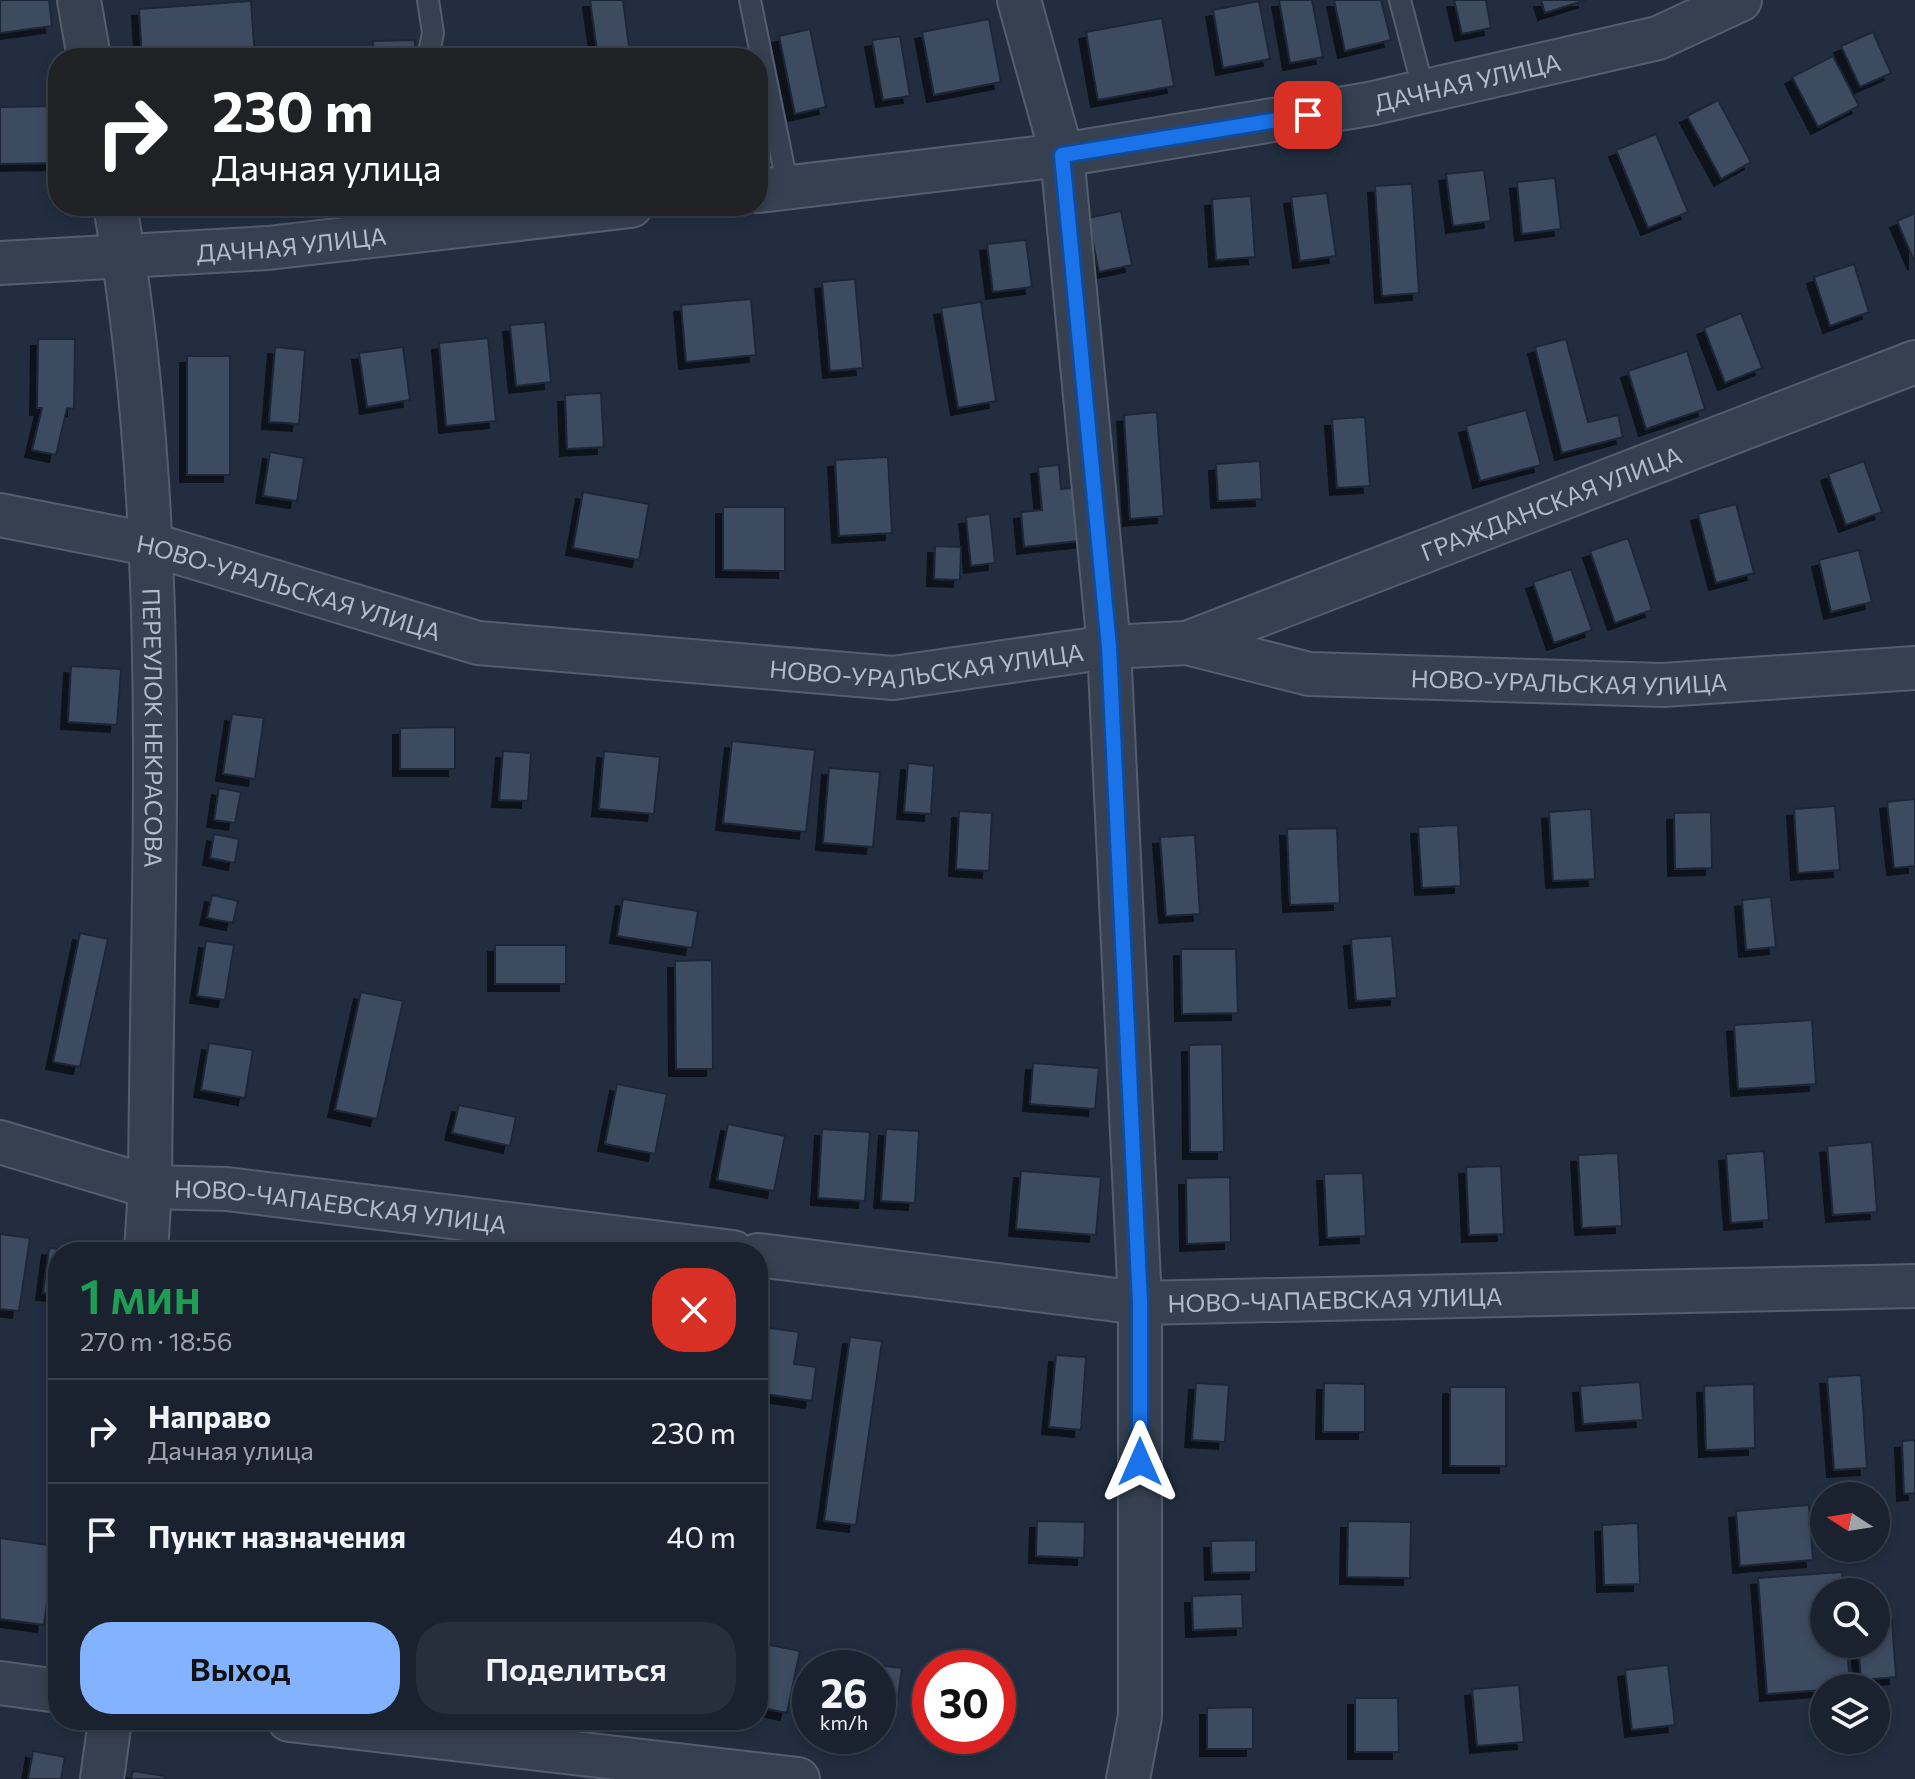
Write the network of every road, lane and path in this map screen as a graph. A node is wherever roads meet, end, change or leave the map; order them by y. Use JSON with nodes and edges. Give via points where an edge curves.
{"nodes":[{"id":1,"x":79,"y":0,"type":"edge"},
{"id":2,"x":428,"y":0,"type":"edge"},
{"id":3,"x":750,"y":0,"type":"edge"},
{"id":4,"x":1019,"y":0,"type":"edge"},
{"id":5,"x":1400,"y":0,"type":"edge"},
{"id":6,"x":1740,"y":0,"type":"edge"},
{"id":7,"x":1686,"y":12,"type":"edge"},
{"id":8,"x":87,"y":48,"type":"edge"},
{"id":9,"x":430,"y":48,"type":"edge"},
{"id":10,"x":756,"y":48,"type":"edge"},
{"id":11,"x":1424,"y":92,"type":"junction"},
{"id":12,"x":768,"y":148,"type":"edge"},
{"id":13,"x":1062,"y":155,"type":"junction"},
{"id":14,"x":773,"y":189,"type":"edge"},
{"id":15,"x":117,"y":216,"type":"edge"},
{"id":16,"x":462,"y":216,"type":"edge"},
{"id":17,"x":428,"y":218,"type":"edge"},
{"id":18,"x":124,"y":256,"type":"junction"},
{"id":19,"x":0,"y":263,"type":"edge"},
{"id":20,"x":1915,"y":362,"type":"edge"},
{"id":21,"x":0,"y":515,"type":"edge"},
{"id":22,"x":153,"y":545,"type":"junction"},
{"id":23,"x":1187,"y":643,"type":"junction"},
{"id":24,"x":1109,"y":647,"type":"junction"},
{"id":25,"x":1915,"y":668,"type":"edge"},
{"id":26,"x":0,"y":1142,"type":"edge"},
{"id":27,"x":150,"y":1187,"type":"junction"},
{"id":28,"x":147,"y":1242,"type":"edge"},
{"id":29,"x":653,"y":1242,"type":"edge"},
{"id":30,"x":768,"y":1256,"type":"edge"},
{"id":31,"x":1915,"y":1286,"type":"edge"},
{"id":32,"x":1140,"y":1303,"type":"junction"},
{"id":33,"x":0,"y":1683,"type":"edge"},
{"id":34,"x":48,"y":1690,"type":"edge"},
{"id":35,"x":109,"y":1730,"type":"edge"},
{"id":36,"x":375,"y":1730,"type":"edge"},
{"id":37,"x":102,"y":1779,"type":"edge"},
{"id":38,"x":798,"y":1779,"type":"edge"},
{"id":39,"x":1128,"y":1779,"type":"edge"}],
"edges":[{"from":1,"to":8,"type":"street"},
{"from":2,"to":9,"type":"lane"},
{"from":3,"to":10,"type":"lane"},
{"from":4,"to":13,"type":"street"},
{"from":5,"to":11,"type":"lane"},
{"from":6,"to":7,"type":"street","name":"ДАЧНАЯ УЛИЦА"},
{"from":7,"to":11,"type":"street","name":"ДАЧНАЯ УЛИЦА","via":[[1658,38]]},
{"from":11,"to":13,"type":"street","name":"ДАЧНАЯ УЛИЦА"},
{"from":12,"to":14,"type":"lane"},
{"from":13,"to":14,"type":"street","name":"ДАЧНАЯ УЛИЦА"},
{"from":13,"to":24,"type":"street"},
{"from":15,"to":18,"type":"street","name":"ПЕРЕУЛОК НЕКРАСОВА"},
{"from":16,"to":17,"type":"street","name":"ДАЧНАЯ УЛИЦА"},
{"from":17,"to":18,"type":"street","name":"ДАЧНАЯ УЛИЦА","via":[[268,248]]},
{"from":18,"to":19,"type":"street","name":"ДАЧНАЯ УЛИЦА"},
{"from":18,"to":22,"type":"street","name":"ПЕРЕУЛОК НЕКРАСОВА"},
{"from":20,"to":23,"type":"street","name":"ГРАЖДАНСКАЯ УЛИЦА"},
{"from":21,"to":22,"type":"street","name":"НОВО-УРАЛЬСКАЯ УЛИЦА"},
{"from":22,"to":24,"type":"street","name":"НОВО-УРАЛЬСКАЯ УЛИЦА","via":[[478,643],[893,678]]},
{"from":22,"to":27,"type":"street","name":"ПЕРЕУЛОК НЕКРАСОВА"},
{"from":23,"to":24,"type":"street","name":"НОВО-УРАЛЬСКАЯ УЛИЦА"},
{"from":23,"to":25,"type":"street","name":"НОВО-УРАЛЬСКАЯ УЛИЦА","via":[[1309,674],[1663,685]]},
{"from":24,"to":32,"type":"street"},
{"from":26,"to":27,"type":"street","name":"НОВО-ЧАПАЕВСКАЯ УЛИЦА"},
{"from":27,"to":28,"type":"street","name":"ПЕРЕУЛОК НЕКРАСОВА"},
{"from":27,"to":29,"type":"street","name":"НОВО-ЧАПАЕВСКАЯ УЛИЦА","via":[[227,1189]]},
{"from":30,"to":32,"type":"street","name":"НОВО-ЧАПАЕВСКАЯ УЛИЦА"},
{"from":31,"to":32,"type":"street","name":"НОВО-ЧАПАЕВСКАЯ УЛИЦА"},
{"from":32,"to":39,"type":"street","via":[[1140,1716]]},
{"from":33,"to":34,"type":"street"},
{"from":35,"to":37,"type":"street"},
{"from":36,"to":38,"type":"street"}]}
